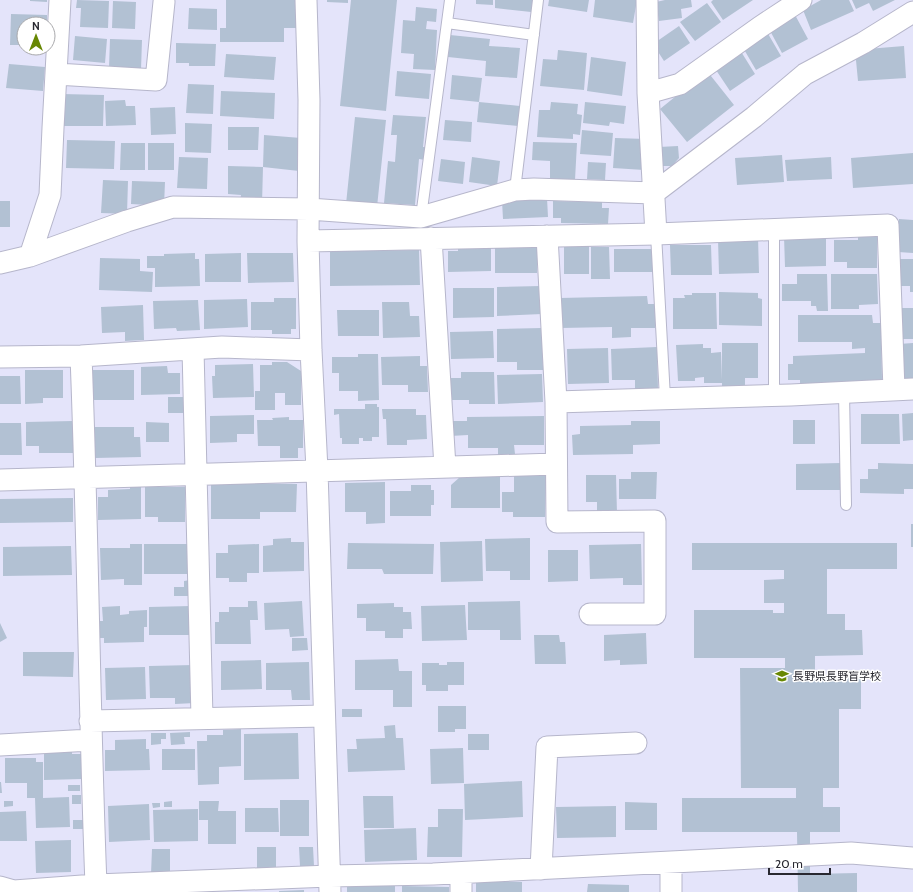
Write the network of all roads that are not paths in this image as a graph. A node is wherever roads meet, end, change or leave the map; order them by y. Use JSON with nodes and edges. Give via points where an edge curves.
{"nodes":[{"id":1,"x":60,"y":0,"type":"edge"},
{"id":2,"x":306,"y":0,"type":"edge"},
{"id":3,"x":450,"y":0,"type":"edge"},
{"id":4,"x":538,"y":0,"type":"edge"},
{"id":5,"x":647,"y":0,"type":"edge"},
{"id":6,"x":801,"y":0,"type":"edge"},
{"id":7,"x":164,"y":2,"type":"dead end"},
{"id":8,"x":913,"y":12,"type":"edge"},
{"id":9,"x":447,"y":23,"type":"junction"},
{"id":10,"x":534,"y":35,"type":"junction"},
{"id":11,"x":56,"y":74,"type":"junction"},
{"id":12,"x":648,"y":93,"type":"junction"},
{"id":13,"x":515,"y":190,"type":"junction"},
{"id":14,"x":654,"y":193,"type":"junction"},
{"id":15,"x":308,"y":209,"type":"junction"},
{"id":16,"x":421,"y":217,"type":"junction"},
{"id":17,"x":774,"y":229,"type":"junction"},
{"id":18,"x":656,"y":234,"type":"junction"},
{"id":19,"x":547,"y":236,"type":"junction"},
{"id":20,"x":431,"y":238,"type":"junction"},
{"id":21,"x":308,"y":241,"type":"junction"},
{"id":22,"x":30,"y":256,"type":"junction"},
{"id":23,"x":0,"y":263,"type":"edge"},
{"id":24,"x":192,"y":349,"type":"junction"},
{"id":25,"x":311,"y":350,"type":"junction"},
{"id":26,"x":81,"y":356,"type":"junction"},
{"id":27,"x":0,"y":357,"type":"edge"},
{"id":28,"x":904,"y":389,"type":"edge"},
{"id":29,"x":844,"y":392,"type":"junction"},
{"id":30,"x":774,"y":395,"type":"junction"},
{"id":31,"x":665,"y":398,"type":"junction"},
{"id":32,"x":556,"y":402,"type":"junction"},
{"id":33,"x":556,"y":464,"type":"junction"},
{"id":34,"x":445,"y":467,"type":"junction"},
{"id":35,"x":317,"y":470,"type":"junction"},
{"id":36,"x":196,"y":474,"type":"junction"},
{"id":37,"x":86,"y":477,"type":"junction"},
{"id":38,"x":0,"y":480,"type":"edge"},
{"id":39,"x":846,"y":505,"type":"dead end"},
{"id":40,"x":590,"y":614,"type":"dead end"},
{"id":41,"x":324,"y":716,"type":"junction"},
{"id":42,"x":202,"y":718,"type":"junction"},
{"id":43,"x":90,"y":730,"type":"junction"},
{"id":44,"x":636,"y":743,"type":"dead end"},
{"id":45,"x":0,"y":746,"type":"edge"},
{"id":46,"x":913,"y":858,"type":"edge"},
{"id":47,"x":671,"y":862,"type":"junction"},
{"id":48,"x":541,"y":869,"type":"junction"},
{"id":49,"x":461,"y":882,"type":"edge"},
{"id":50,"x":330,"y":884,"type":"edge"},
{"id":51,"x":96,"y":888,"type":"edge"},
{"id":52,"x":9,"y":890,"type":"edge"},
{"id":53,"x":672,"y":892,"type":"edge"}],
"edges":[{"from":1,"to":11,"type":"street"},
{"from":2,"to":15,"type":"street","via":[[309,100]]},
{"from":3,"to":9,"type":"lane"},
{"from":4,"to":10,"type":"lane"},
{"from":5,"to":12,"type":"street"},
{"from":6,"to":12,"type":"street","via":[[680,84]]},
{"from":7,"to":11,"type":"street","via":[[156,80]]},
{"from":8,"to":14,"type":"street","via":[[805,74],[754,117]]},
{"from":9,"to":10,"type":"lane"},
{"from":9,"to":16,"type":"lane"},
{"from":10,"to":13,"type":"lane"},
{"from":11,"to":22,"type":"street","via":[[50,195]]},
{"from":12,"to":14,"type":"street"},
{"from":13,"to":14,"type":"street"},
{"from":13,"to":16,"type":"street"},
{"from":14,"to":18,"type":"street"},
{"from":15,"to":16,"type":"street"},
{"from":15,"to":21,"type":"street"},
{"from":15,"to":22,"type":"street","via":[[173,207],[127,220]]},
{"from":17,"to":18,"type":"street"},
{"from":17,"to":28,"type":"street","via":[[888,225]]},
{"from":17,"to":30,"type":"lane"},
{"from":18,"to":19,"type":"street"},
{"from":18,"to":31,"type":"lane"},
{"from":19,"to":20,"type":"street"},
{"from":19,"to":32,"type":"street"},
{"from":20,"to":21,"type":"street"},
{"from":20,"to":34,"type":"street"},
{"from":21,"to":25,"type":"street"},
{"from":22,"to":23,"type":"street"},
{"from":24,"to":25,"type":"street","via":[[222,347]]},
{"from":24,"to":26,"type":"street"},
{"from":24,"to":36,"type":"street"},
{"from":25,"to":35,"type":"street"},
{"from":26,"to":27,"type":"street"},
{"from":26,"to":37,"type":"street"},
{"from":28,"to":29,"type":"street"},
{"from":29,"to":30,"type":"street"},
{"from":29,"to":39,"type":"lane"},
{"from":30,"to":31,"type":"street"},
{"from":31,"to":32,"type":"street"},
{"from":32,"to":33,"type":"street"},
{"from":33,"to":34,"type":"street"},
{"from":33,"to":40,"type":"street","via":[[557,522],[655,521],[654,614]]},
{"from":34,"to":35,"type":"street"},
{"from":35,"to":36,"type":"street"},
{"from":35,"to":41,"type":"street"},
{"from":36,"to":37,"type":"street"},
{"from":36,"to":42,"type":"street"},
{"from":37,"to":38,"type":"street"},
{"from":37,"to":43,"type":"street"},
{"from":41,"to":42,"type":"street"},
{"from":41,"to":50,"type":"street"},
{"from":42,"to":43,"type":"street"},
{"from":43,"to":45,"type":"street"},
{"from":43,"to":51,"type":"street"},
{"from":44,"to":48,"type":"street","via":[[547,747]]},
{"from":46,"to":47,"type":"street","via":[[851,853]]},
{"from":47,"to":48,"type":"street"},
{"from":47,"to":53,"type":"street"},
{"from":48,"to":49,"type":"street"},
{"from":49,"to":50,"type":"street"},
{"from":50,"to":51,"type":"street"},
{"from":51,"to":52,"type":"street"}]}
